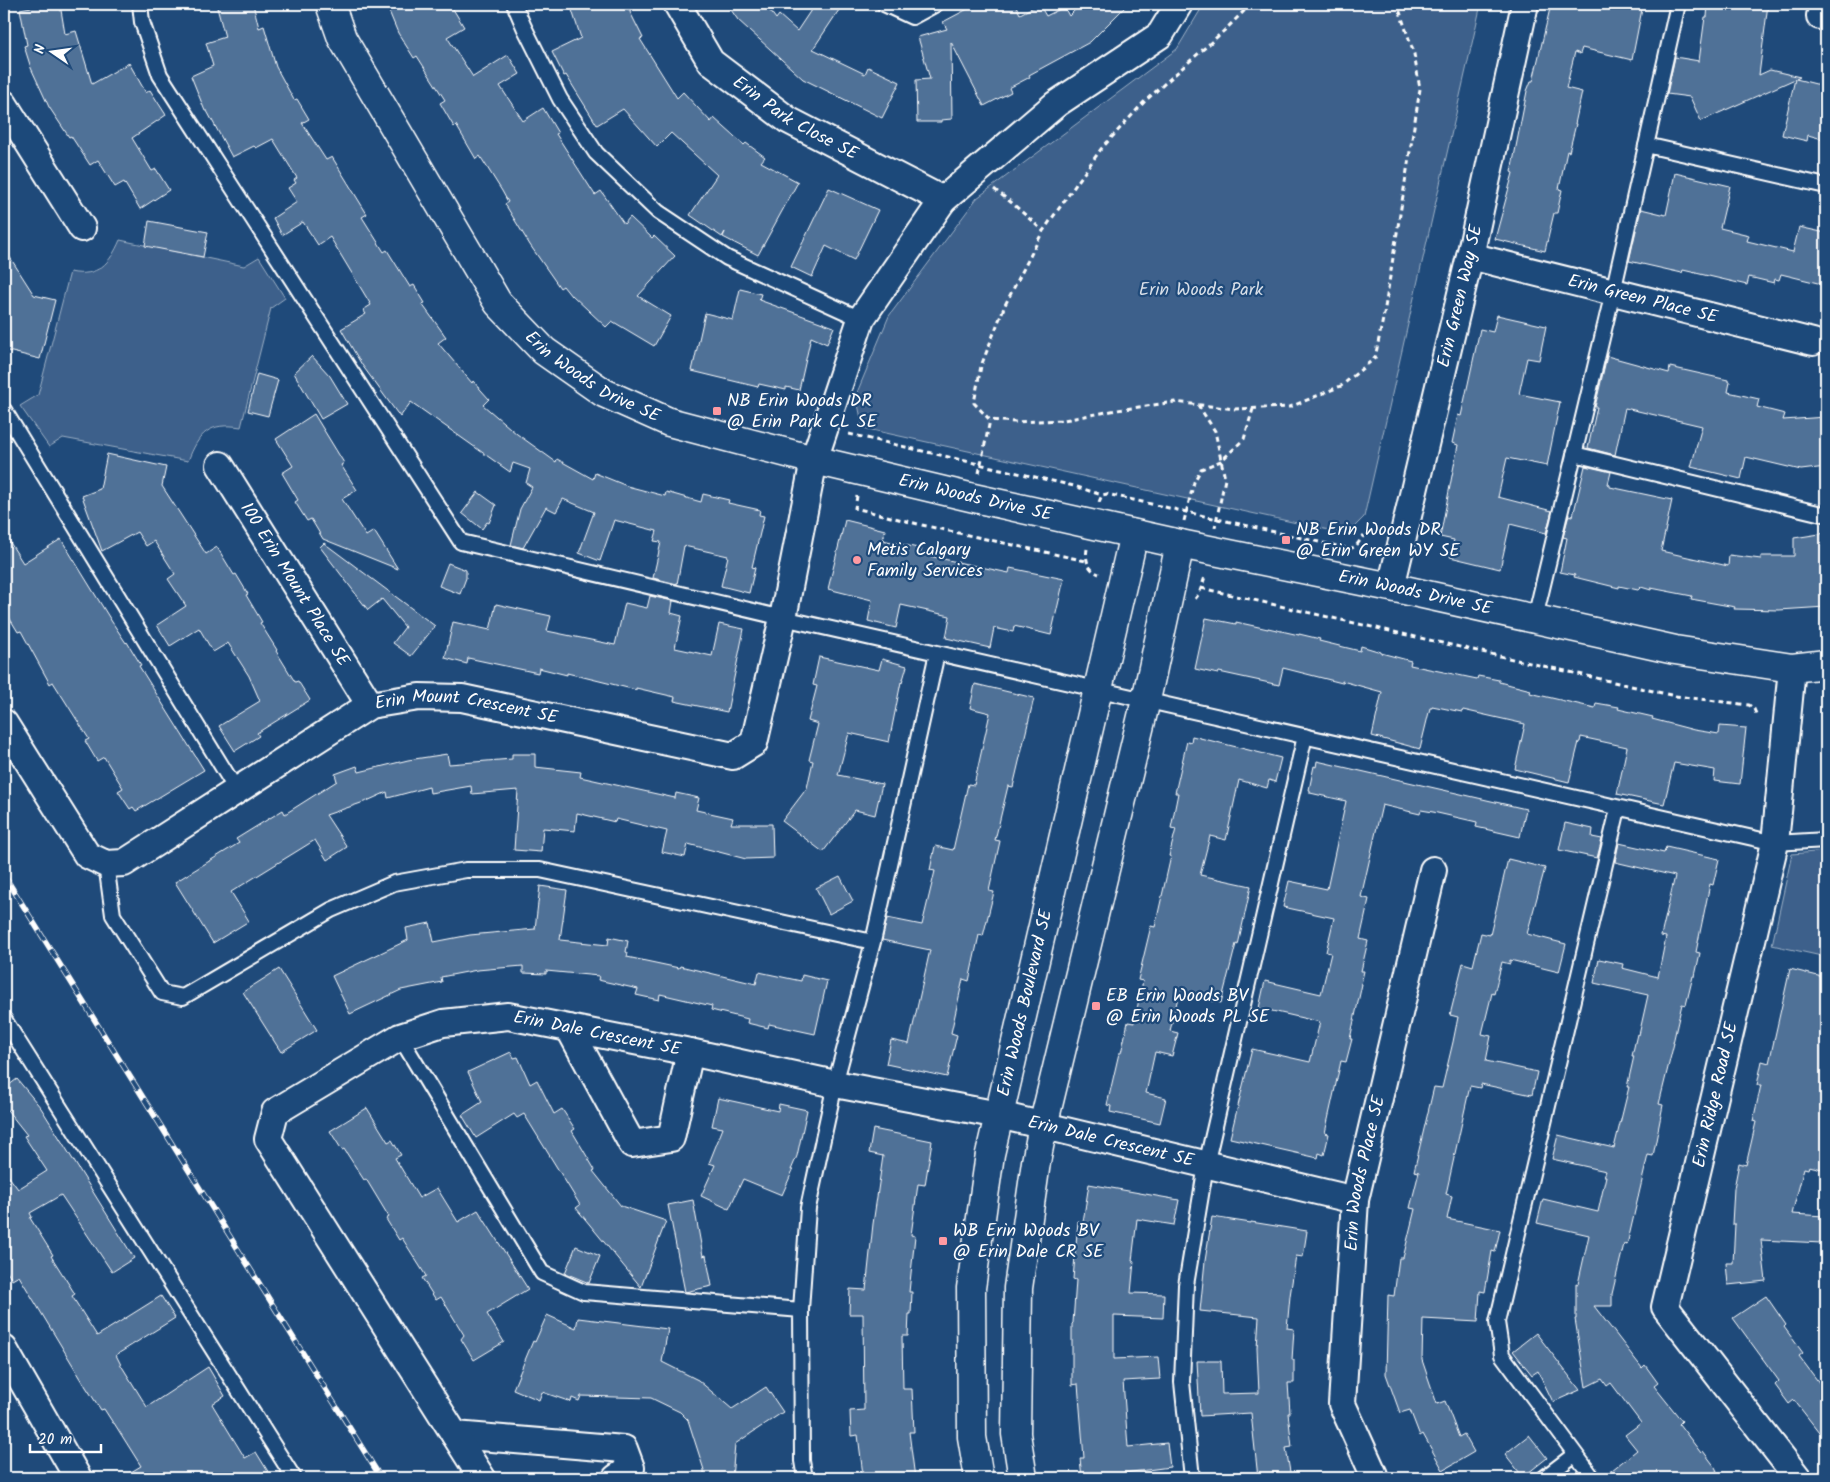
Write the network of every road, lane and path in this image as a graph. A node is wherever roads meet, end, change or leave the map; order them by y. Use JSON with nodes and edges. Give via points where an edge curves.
{"nodes":[{"id":1,"x":140,"y":4,"type":"edge"},
{"id":2,"x":330,"y":4,"type":"edge"},
{"id":3,"x":514,"y":4,"type":"edge"},
{"id":4,"x":677,"y":4,"type":"edge"},
{"id":5,"x":884,"y":4,"type":"edge"},
{"id":6,"x":936,"y":4,"type":"edge"},
{"id":7,"x":1180,"y":4,"type":"edge"},
{"id":8,"x":1251,"y":4,"type":"edge"},
{"id":9,"x":1392,"y":4,"type":"edge"},
{"id":10,"x":1525,"y":4,"type":"edge"},
{"id":11,"x":1678,"y":4,"type":"edge"},
{"id":12,"x":4,"y":104,"type":"edge"},
{"id":13,"x":1646,"y":145,"type":"junction"},
{"id":14,"x":974,"y":174,"type":"junction"},
{"id":15,"x":1826,"y":186,"type":"edge"},
{"id":16,"x":943,"y":200,"type":"junction"},
{"id":17,"x":82,"y":228,"type":"dead end"},
{"id":18,"x":1042,"y":231,"type":"junction"},
{"id":19,"x":1470,"y":256,"type":"junction"},
{"id":20,"x":1613,"y":292,"type":"junction"},
{"id":21,"x":862,"y":319,"type":"junction"},
{"id":22,"x":1814,"y":342,"type":"dead end"},
{"id":23,"x":1198,"y":405,"type":"junction"},
{"id":24,"x":1253,"y":409,"type":"junction"},
{"id":25,"x":4,"y":410,"type":"edge"},
{"id":26,"x":990,"y":420,"type":"junction"},
{"id":27,"x":825,"y":428,"type":"junction"},
{"id":28,"x":1574,"y":454,"type":"junction"},
{"id":29,"x":814,"y":460,"type":"junction"},
{"id":30,"x":1221,"y":461,"type":"junction"},
{"id":31,"x":981,"y":464,"type":"junction"},
{"id":32,"x":220,"y":465,"type":"dead end"},
{"id":33,"x":1102,"y":495,"type":"junction"},
{"id":34,"x":858,"y":496,"type":"dead end"},
{"id":35,"x":974,"y":498,"type":"junction"},
{"id":36,"x":1098,"y":507,"type":"dead end"},
{"id":37,"x":1185,"y":512,"type":"junction"},
{"id":38,"x":1826,"y":512,"type":"edge"},
{"id":39,"x":1217,"y":519,"type":"junction"},
{"id":40,"x":1214,"y":533,"type":"dead end"},
{"id":41,"x":1134,"y":534,"type":"junction"},
{"id":42,"x":1364,"y":534,"type":"dead end"},
{"id":43,"x":1180,"y":544,"type":"junction"},
{"id":44,"x":1087,"y":548,"type":"dead end"},
{"id":45,"x":1086,"y":561,"type":"junction"},
{"id":46,"x":1106,"y":576,"type":"dead end"},
{"id":47,"x":1391,"y":587,"type":"junction"},
{"id":48,"x":1201,"y":588,"type":"dead end"},
{"id":49,"x":783,"y":618,"type":"junction"},
{"id":50,"x":1535,"y":618,"type":"junction"},
{"id":51,"x":936,"y":654,"type":"junction"},
{"id":52,"x":1826,"y":664,"type":"edge"},
{"id":53,"x":1792,"y":668,"type":"junction"},
{"id":54,"x":1099,"y":690,"type":"junction"},
{"id":55,"x":1146,"y":700,"type":"junction"},
{"id":56,"x":370,"y":705,"type":"junction"},
{"id":57,"x":1757,"y":716,"type":"dead end"},
{"id":58,"x":4,"y":723,"type":"edge"},
{"id":59,"x":1305,"y":736,"type":"junction"},
{"id":60,"x":237,"y":791,"type":"junction"},
{"id":61,"x":1618,"y":809,"type":"junction"},
{"id":62,"x":1826,"y":840,"type":"edge"},
{"id":63,"x":1775,"y":843,"type":"junction"},
{"id":64,"x":106,"y":864,"type":"junction"},
{"id":65,"x":1433,"y":870,"type":"dead end"},
{"id":66,"x":873,"y":942,"type":"junction"},
{"id":67,"x":4,"y":1019,"type":"edge"},
{"id":68,"x":569,"y":1028,"type":"junction"},
{"id":69,"x":400,"y":1037,"type":"junction"},
{"id":70,"x":690,"y":1052,"type":"junction"},
{"id":71,"x":835,"y":1084,"type":"junction"},
{"id":72,"x":999,"y":1115,"type":"junction"},
{"id":73,"x":1043,"y":1126,"type":"junction"},
{"id":74,"x":1206,"y":1165,"type":"junction"},
{"id":75,"x":1355,"y":1200,"type":"junction"},
{"id":76,"x":801,"y":1310,"type":"junction"},
{"id":77,"x":4,"y":1349,"type":"edge"},
{"id":78,"x":455,"y":1435,"type":"junction"},
{"id":79,"x":1574,"y":1455,"type":"junction"},
{"id":80,"x":1374,"y":1475,"type":"dead end"},
{"id":81,"x":78,"y":1478,"type":"edge"},
{"id":82,"x":294,"y":1478,"type":"edge"},
{"id":83,"x":482,"y":1478,"type":"edge"},
{"id":84,"x":616,"y":1478,"type":"edge"},
{"id":85,"x":805,"y":1478,"type":"edge"},
{"id":86,"x":979,"y":1478,"type":"edge"},
{"id":87,"x":1023,"y":1478,"type":"edge"},
{"id":88,"x":1192,"y":1478,"type":"edge"},
{"id":89,"x":1544,"y":1478,"type":"edge"},
{"id":90,"x":1593,"y":1478,"type":"edge"},
{"id":91,"x":1798,"y":1478,"type":"edge"}],
"edges":[{"from":1,"to":49,"type":"lane","via":[[142,22],[160,75],[461,542]]},
{"from":2,"to":29,"type":"street","name":"Erin Woods Drive SE","via":[[342,38],[498,303],[544,351],[604,393],[669,422]]},
{"from":3,"to":21,"type":"lane","via":[[560,99],[596,153],[658,212],[727,258]]},
{"from":4,"to":16,"type":"street","name":"Erin Park Close SE","via":[[711,62],[788,120]]},
{"from":5,"to":6,"type":"lane","via":[[912,17]]},
{"from":7,"to":14,"type":"street","via":[[1160,35],[1056,104]]},
{"from":8,"to":18,"type":"path","via":[[1145,101],[1101,149]]},
{"from":9,"to":24,"type":"path","via":[[1400,12],[1414,54],[1420,89],[1375,358],[1341,386],[1290,407]]},
{"from":10,"to":19,"type":"street","name":"Erin Green Way SE"},
{"from":11,"to":13,"type":"lane"},
{"from":12,"to":17,"type":"street"},
{"from":13,"to":15,"type":"lane"},
{"from":13,"to":20,"type":"lane"},
{"from":14,"to":16,"type":"street"},
{"from":14,"to":18,"type":"path"},
{"from":16,"to":21,"type":"street"},
{"from":18,"to":26,"type":"path","via":[[1005,305],[981,366],[974,403]]},
{"from":19,"to":20,"type":"street","name":"Erin Green Place SE"},
{"from":19,"to":47,"type":"street","name":"Erin Green Way SE"},
{"from":20,"to":22,"type":"street","name":"Erin Green Place SE"},
{"from":20,"to":28,"type":"lane"},
{"from":21,"to":27,"type":"street"},
{"from":23,"to":24,"type":"path"},
{"from":23,"to":26,"type":"path","via":[[1175,402],[1064,420]]},
{"from":23,"to":30,"type":"path","via":[[1215,431]]},
{"from":24,"to":30,"type":"path","via":[[1244,439]]},
{"from":25,"to":60,"type":"lane"},
{"from":26,"to":31,"type":"path"},
{"from":27,"to":29,"type":"street"},
{"from":27,"to":31,"type":"path"},
{"from":28,"to":38,"type":"lane","via":[[1822,514]]},
{"from":28,"to":50,"type":"lane"},
{"from":29,"to":35,"type":"street","name":"Erin Woods Drive SE"},
{"from":29,"to":49,"type":"street","name":"Erin Mount Crescent SE"},
{"from":30,"to":37,"type":"path","via":[[1201,469]]},
{"from":30,"to":39,"type":"path","via":[[1225,480]]},
{"from":31,"to":33,"type":"path"},
{"from":31,"to":35,"type":"path"},
{"from":32,"to":56,"type":"street","name":"100 Erin Mount Place SE"},
{"from":33,"to":36,"type":"path"},
{"from":33,"to":37,"type":"path"},
{"from":34,"to":45,"type":"path","via":[[855,508]]},
{"from":35,"to":41,"type":"street","name":"Erin Woods Drive SE"},
{"from":37,"to":39,"type":"path"},
{"from":37,"to":43,"type":"path"},
{"from":39,"to":40,"type":"path"},
{"from":39,"to":42,"type":"path","via":[[1350,549]]},
{"from":41,"to":43,"type":"street","name":"Erin Woods Drive SE"},
{"from":41,"to":54,"type":"street","name":"Erin Woods Boulevard SE"},
{"from":43,"to":47,"type":"street","name":"Erin Woods Drive SE"},
{"from":43,"to":55,"type":"street"},
{"from":44,"to":45,"type":"path"},
{"from":45,"to":46,"type":"path","via":[[1092,571]]},
{"from":47,"to":50,"type":"street","name":"Erin Woods Drive SE"},
{"from":48,"to":57,"type":"path","via":[[1675,696],[1749,705]]},
{"from":49,"to":51,"type":"lane"},
{"from":49,"to":56,"type":"street","name":"Erin Mount Crescent SE","via":[[754,743],[733,756],[462,698],[420,697]]},
{"from":50,"to":53,"type":"street","name":"Erin Woods Drive SE","via":[[1675,650]]},
{"from":51,"to":54,"type":"lane"},
{"from":51,"to":66,"type":"lane"},
{"from":52,"to":53,"type":"street","name":"Erin Woods Drive SE"},
{"from":53,"to":63,"type":"street","name":"Erin Ridge Road SE"},
{"from":54,"to":55,"type":"lane"},
{"from":54,"to":72,"type":"street","name":"Erin Woods Boulevard SE"},
{"from":55,"to":59,"type":"lane"},
{"from":55,"to":73,"type":"street"},
{"from":56,"to":60,"type":"street","name":"Erin Mount Crescent SE"},
{"from":58,"to":64,"type":"street","via":[[87,855]]},
{"from":59,"to":61,"type":"lane"},
{"from":59,"to":74,"type":"lane"},
{"from":60,"to":64,"type":"street","name":"Erin Mount Crescent SE","via":[[124,862]]},
{"from":61,"to":63,"type":"lane"},
{"from":61,"to":79,"type":"lane","via":[[1497,1322],[1502,1355]]},
{"from":62,"to":63,"type":"lane"},
{"from":63,"to":91,"type":"street","name":"Erin Ridge Road SE","via":[[1665,1306]]},
{"from":64,"to":66,"type":"lane","via":[[113,915],[162,993],[183,997],[331,910],[394,883],[466,870],[540,870]]},
{"from":65,"to":75,"type":"street","name":"Erin Woods Place SE"},
{"from":66,"to":71,"type":"lane"},
{"from":67,"to":82,"type":"lane"},
{"from":68,"to":69,"type":"street","name":"Erin Dale Crescent SE","via":[[508,1016],[443,1023]]},
{"from":68,"to":70,"type":"street","name":"Erin Dale Crescent SE"},
{"from":68,"to":70,"type":"street","via":[[632,1144],[671,1138]]},
{"from":69,"to":76,"type":"lane","via":[[542,1273],[584,1292]]},
{"from":69,"to":78,"type":"street","name":"Erin Dale Crescent SE","via":[[275,1112],[268,1139]]},
{"from":70,"to":71,"type":"street","name":"Erin Dale Crescent SE"},
{"from":71,"to":72,"type":"street","name":"Erin Dale Crescent SE"},
{"from":71,"to":76,"type":"lane","via":[[808,1208]]},
{"from":72,"to":73,"type":"street","name":"Erin Dale Crescent SE"},
{"from":72,"to":86,"type":"street","name":"Erin Woods Boulevard SE","via":[[990,1154],[971,1288],[972,1436]]},
{"from":73,"to":74,"type":"street","name":"Erin Dale Crescent SE"},
{"from":73,"to":87,"type":"street","via":[[1018,1288],[1016,1434]]},
{"from":74,"to":75,"type":"street","name":"Erin Dale Crescent SE"},
{"from":74,"to":88,"type":"lane","via":[[1186,1285],[1182,1382]]},
{"from":75,"to":80,"type":"street","name":"Erin Woods Place SE","via":[[1342,1404]]},
{"from":76,"to":85,"type":"lane","via":[[802,1460]]},
{"from":77,"to":81,"type":"street"},
{"from":78,"to":83,"type":"street","name":"Erin Dale Crescent SE"},
{"from":78,"to":84,"type":"street","via":[[624,1449],[631,1468]]},
{"from":79,"to":89,"type":"lane"},
{"from":79,"to":90,"type":"lane"}]}
